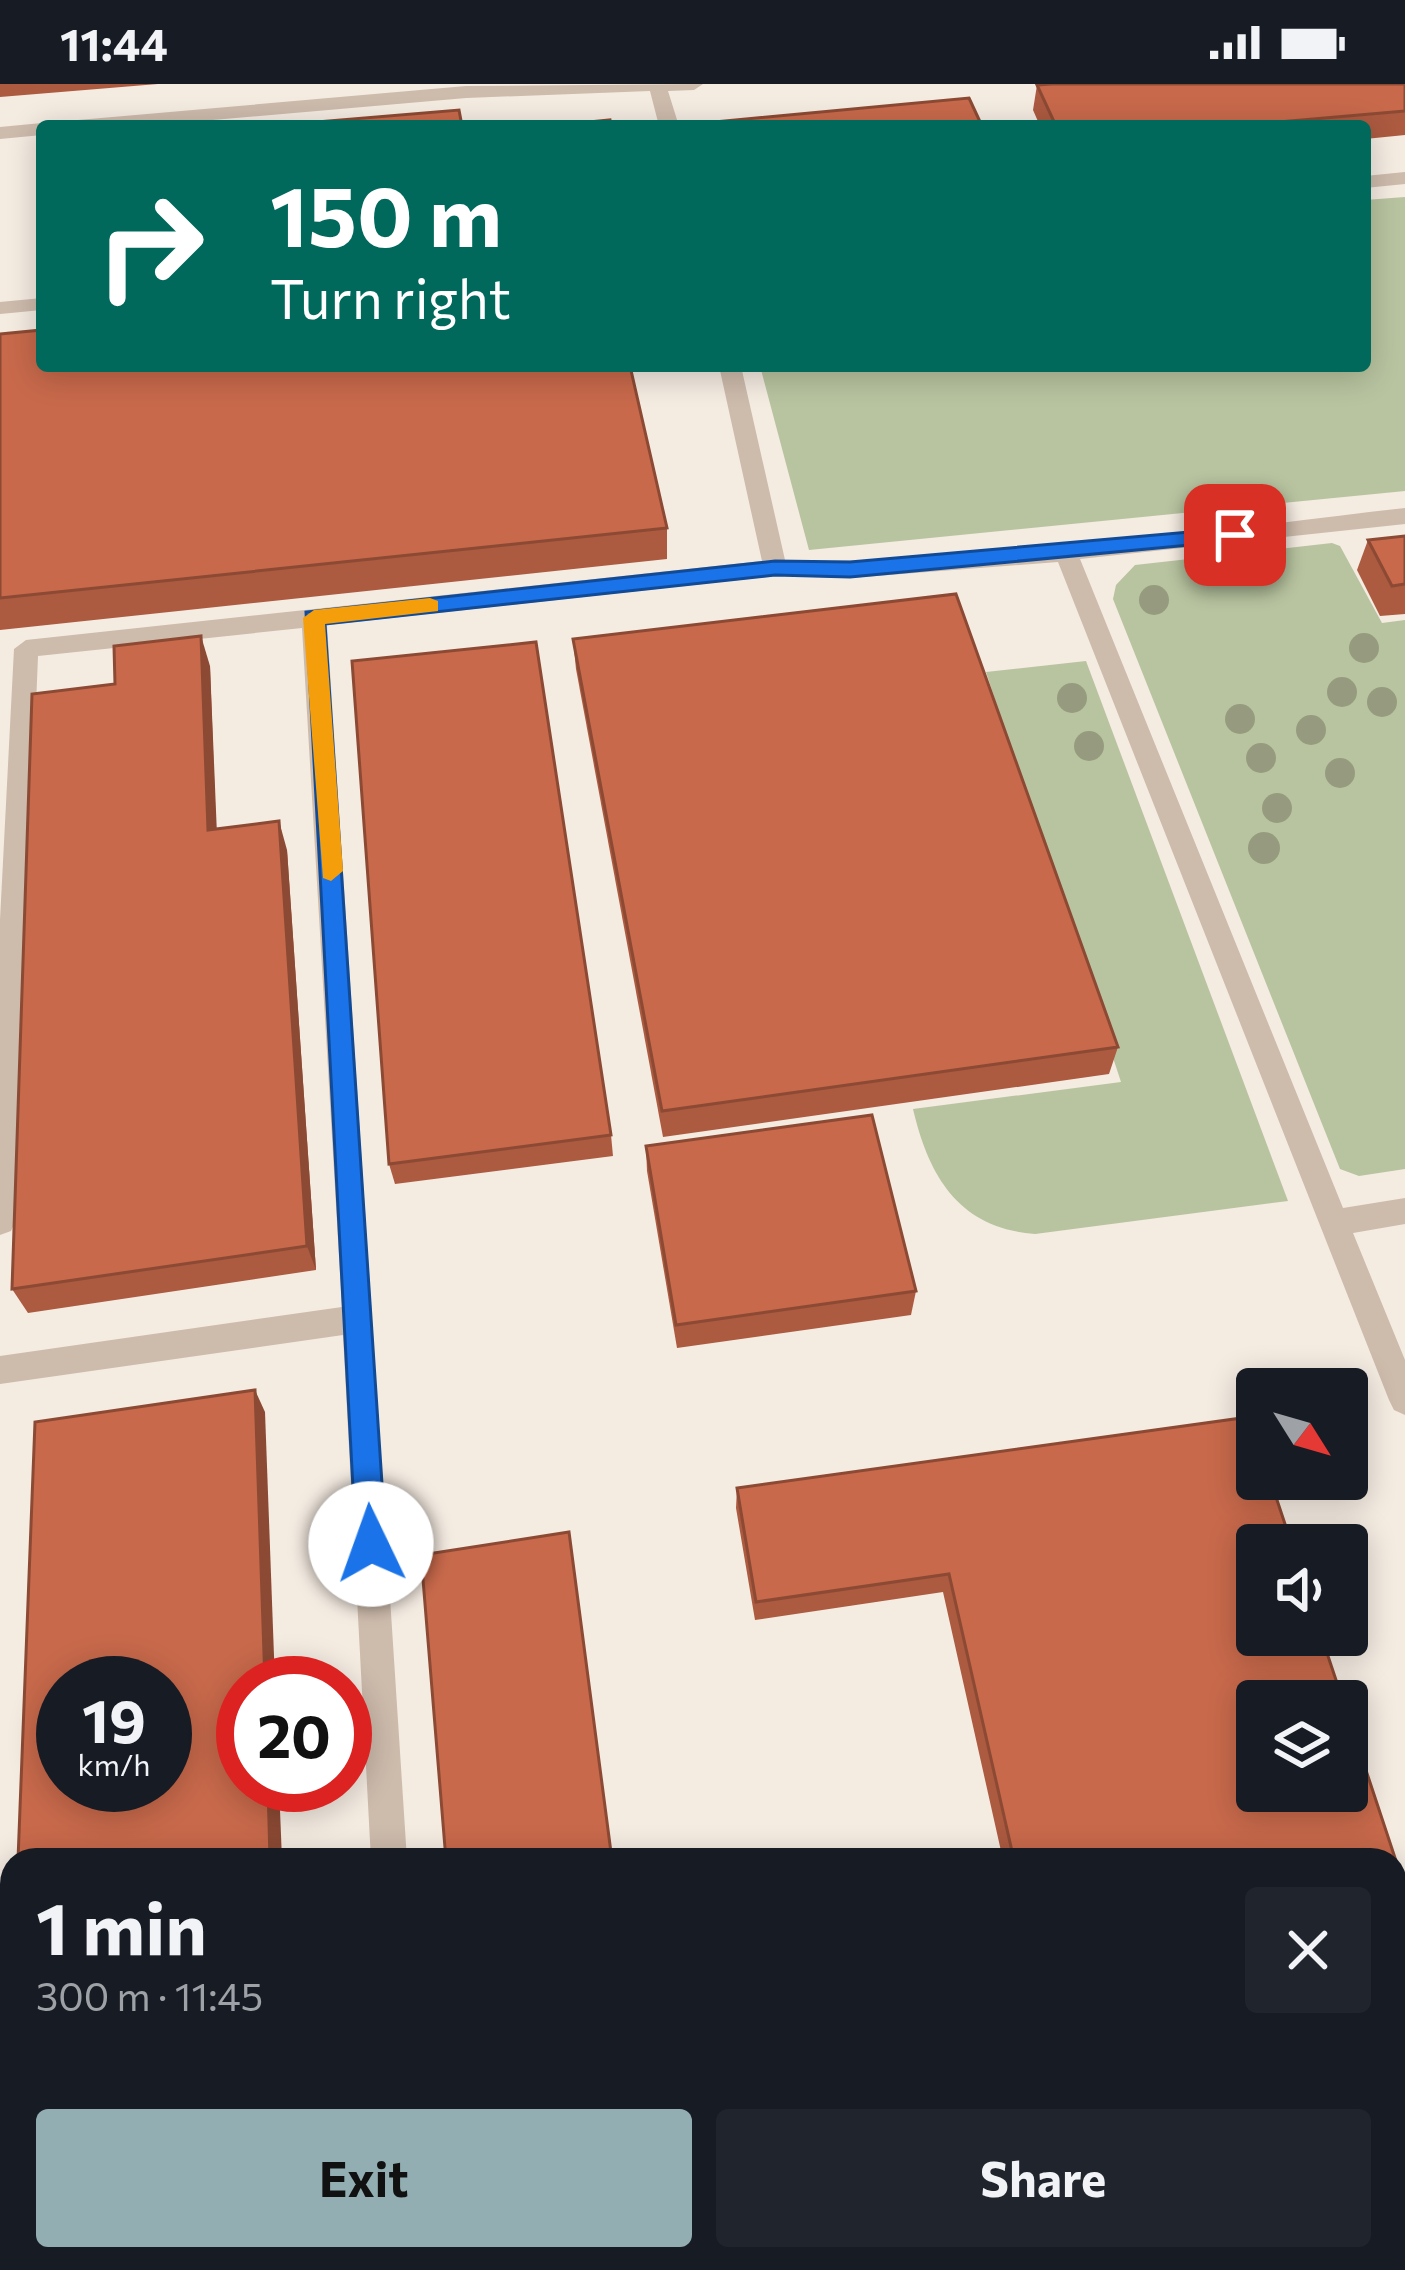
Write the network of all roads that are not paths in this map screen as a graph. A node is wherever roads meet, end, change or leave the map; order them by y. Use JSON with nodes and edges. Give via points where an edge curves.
{"nodes":[{"id":1,"x":694,"y":84,"type":"edge"},
{"id":2,"x":658,"y":87,"type":"junction"},
{"id":3,"x":465,"y":88,"type":"edge"},
{"id":4,"x":139,"y":120,"type":"edge"},
{"id":5,"x":667,"y":120,"type":"edge"},
{"id":6,"x":36,"y":130,"type":"edge"},
{"id":7,"x":0,"y":133,"type":"edge"},
{"id":8,"x":1405,"y":178,"type":"edge"},
{"id":9,"x":1371,"y":181,"type":"edge"},
{"id":10,"x":36,"y":305,"type":"edge"},
{"id":11,"x":0,"y":308,"type":"edge"},
{"id":12,"x":731,"y":372,"type":"edge"},
{"id":13,"x":1405,"y":516,"type":"edge"},
{"id":14,"x":1066,"y":553,"type":"junction"},
{"id":15,"x":775,"y":568,"type":"junction"},
{"id":16,"x":314,"y":618,"type":"junction"},
{"id":17,"x":1405,"y":1211,"type":"edge"},
{"id":18,"x":0,"y":1222,"type":"edge"},
{"id":19,"x":1334,"y":1223,"type":"junction"},
{"id":20,"x":358,"y":1319,"type":"junction"},
{"id":21,"x":0,"y":1370,"type":"edge"},
{"id":22,"x":1405,"y":1400,"type":"edge"},
{"id":23,"x":388,"y":1848,"type":"edge"}],
"edges":[{"from":1,"to":2,"type":"lane"},
{"from":2,"to":3,"type":"lane"},
{"from":2,"to":5,"type":"lane"},
{"from":3,"to":4,"type":"lane"},
{"from":6,"to":7,"type":"lane"},
{"from":8,"to":9,"type":"lane"},
{"from":10,"to":11,"type":"lane"},
{"from":12,"to":15,"type":"lane"},
{"from":13,"to":14,"type":"lane"},
{"from":14,"to":15,"type":"lane"},
{"from":14,"to":19,"type":"lane"},
{"from":15,"to":16,"type":"lane"},
{"from":16,"to":18,"type":"lane","via":[[26,649]]},
{"from":16,"to":20,"type":"lane"},
{"from":17,"to":19,"type":"lane"},
{"from":19,"to":22,"type":"lane"},
{"from":20,"to":21,"type":"lane"},
{"from":20,"to":23,"type":"lane"}]}
